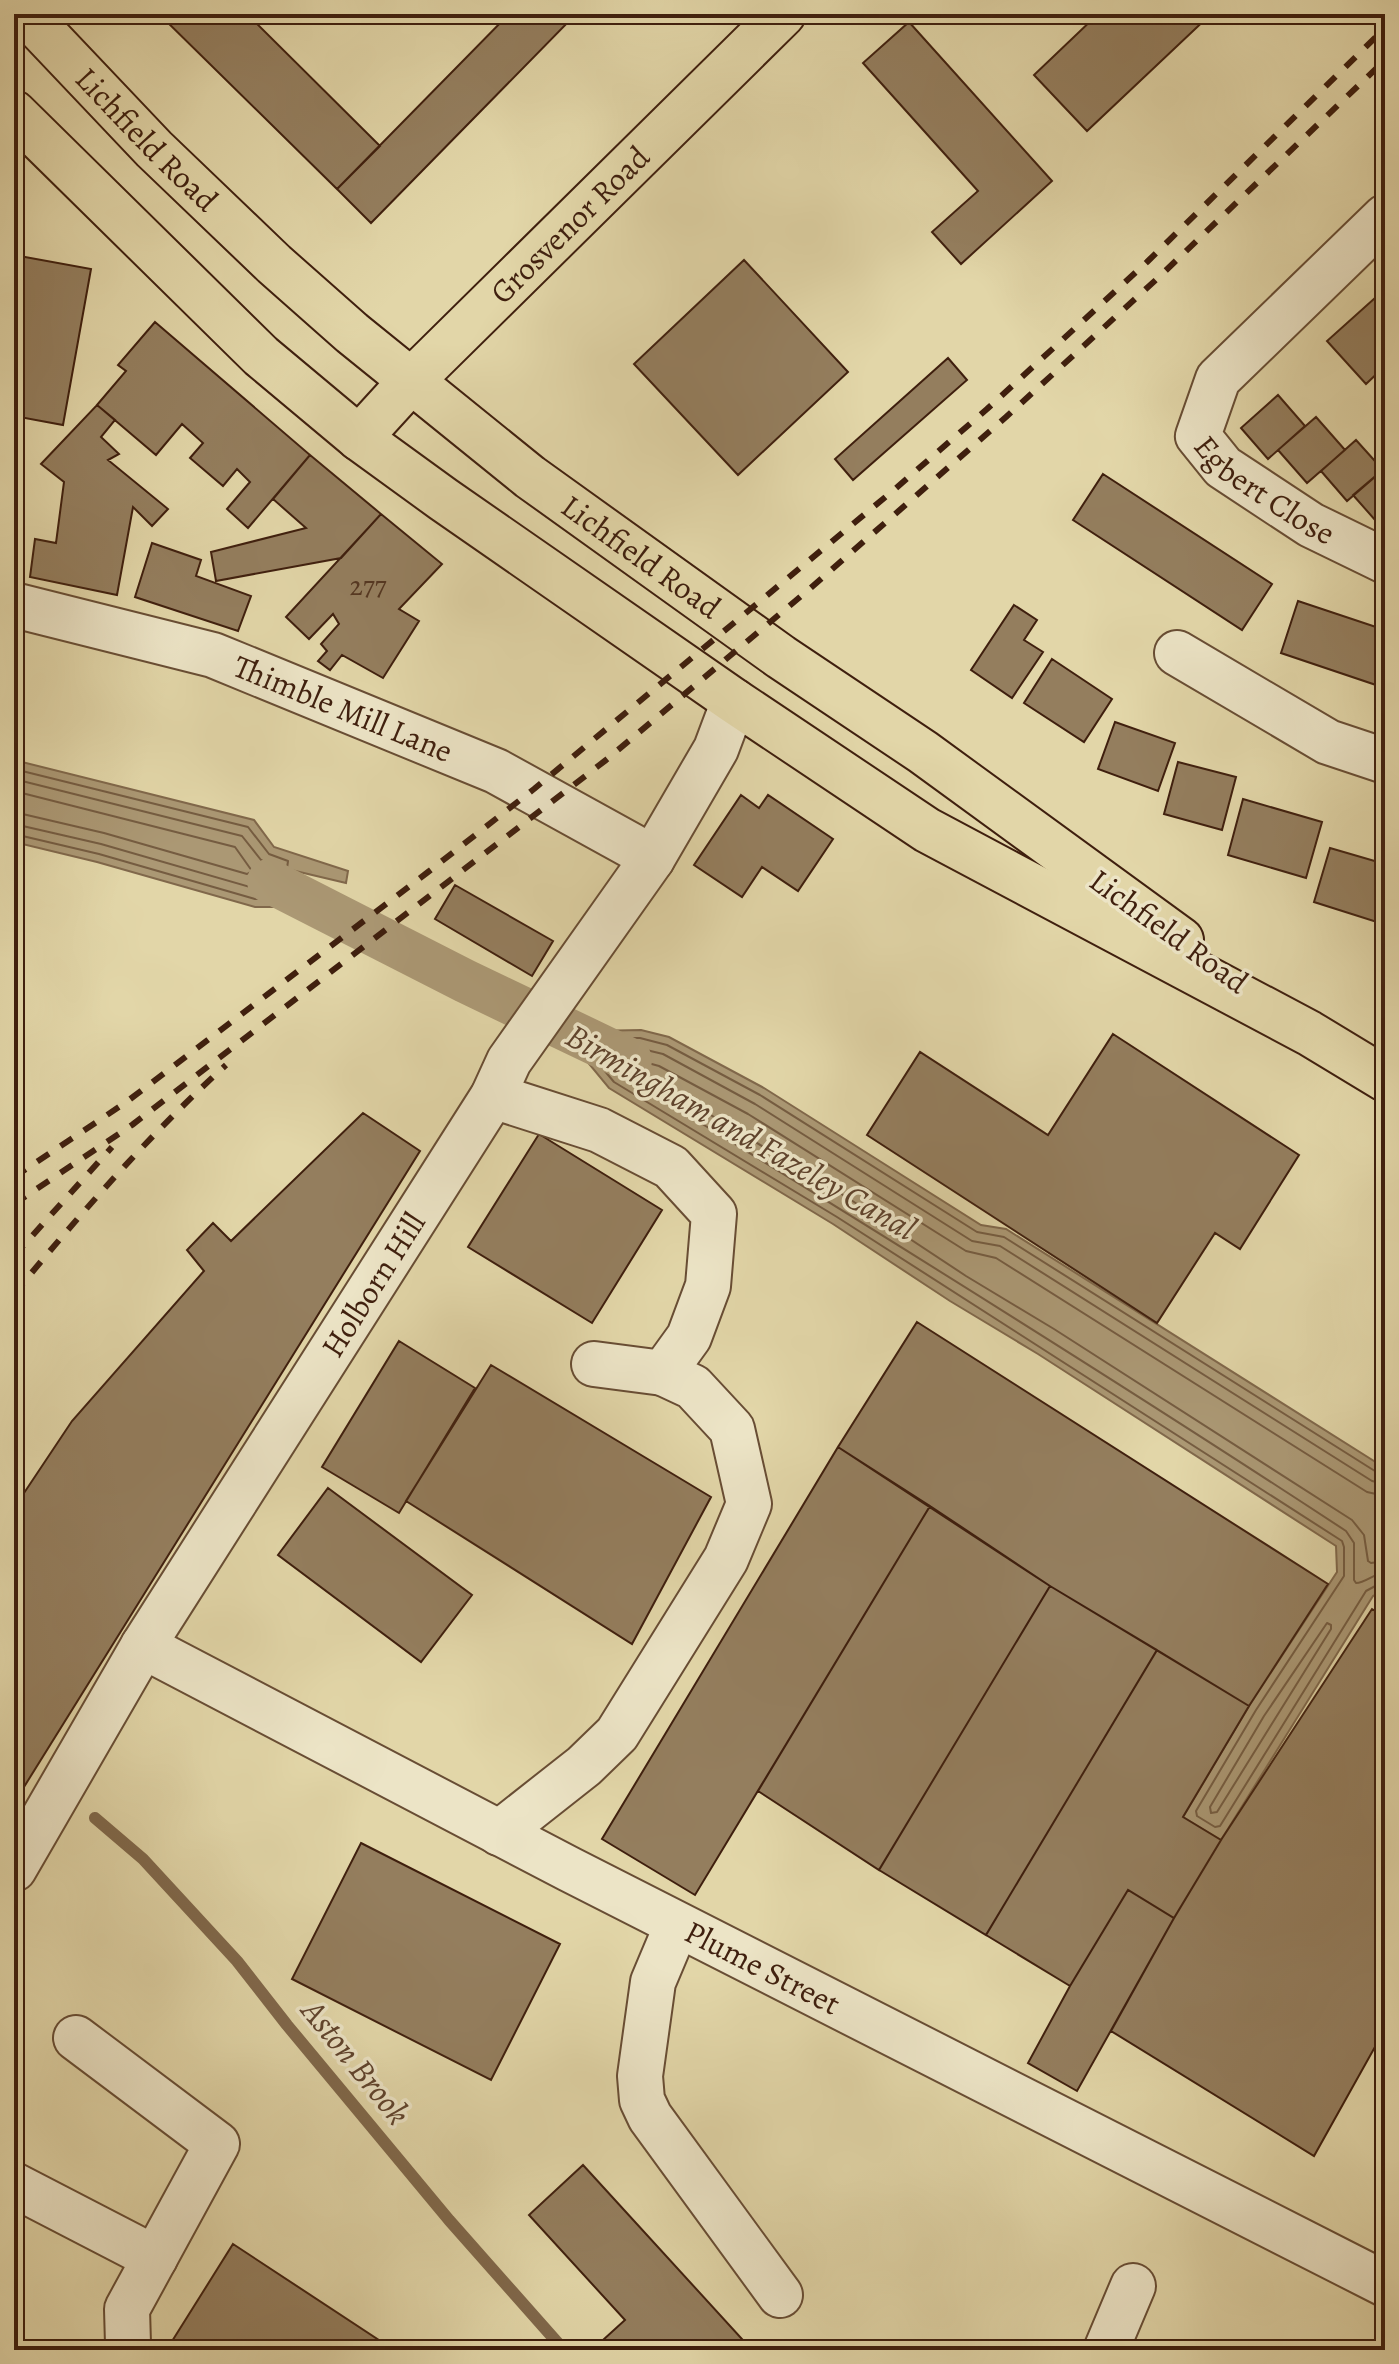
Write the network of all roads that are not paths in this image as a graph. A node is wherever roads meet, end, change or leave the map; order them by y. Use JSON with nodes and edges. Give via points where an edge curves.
{"nodes":[{"id":1,"x":26,"y":14,"type":"edge"},
{"id":2,"x":783,"y":14,"type":"edge"},
{"id":3,"x":14,"y":113,"type":"edge"},
{"id":4,"x":1385,"y":217,"type":"edge"},
{"id":5,"x":411,"y":381,"type":"junction"},
{"id":6,"x":359,"y":438,"type":"junction"},
{"id":7,"x":1385,"y":561,"type":"edge"},
{"id":8,"x":14,"y":605,"type":"edge"},
{"id":9,"x":1177,"y":653,"type":"dead end"},
{"id":10,"x":734,"y":701,"type":"junction"},
{"id":11,"x":1385,"y":761,"type":"edge"},
{"id":12,"x":652,"y":859,"type":"junction"},
{"id":13,"x":1309,"y":1033,"type":"junction"},
{"id":14,"x":501,"y":1079,"type":"junction"},
{"id":15,"x":1385,"y":1079,"type":"edge"},
{"id":16,"x":594,"y":1364,"type":"dead end"},
{"id":17,"x":663,"y":1373,"type":"junction"},
{"id":18,"x":143,"y":1646,"type":"junction"},
{"id":19,"x":499,"y":1833,"type":"junction"},
{"id":20,"x":14,"y":1869,"type":"edge"},
{"id":21,"x":677,"y":1925,"type":"junction"},
{"id":22,"x":76,"y":2038,"type":"dead end"},
{"id":23,"x":14,"y":2185,"type":"edge"},
{"id":24,"x":155,"y":2258,"type":"junction"},
{"id":25,"x":1385,"y":2284,"type":"edge"},
{"id":26,"x":1133,"y":2286,"type":"dead end"},
{"id":27,"x":780,"y":2295,"type":"dead end"},
{"id":28,"x":130,"y":2350,"type":"edge"},
{"id":29,"x":1106,"y":2350,"type":"edge"}],
"edges":[{"from":1,"to":5,"type":"main road","name":"Lichfield Road","via":[[154,149],[274,264]]},
{"from":2,"to":5,"type":"main road","name":"Grosvenor Road"},
{"from":3,"to":6,"type":"main road","name":"Lichfield Road","via":[[261,356]]},
{"from":4,"to":7,"type":"street","name":"Egbert Close","via":[[1218,379],[1198,436],[1223,467],[1311,525]]},
{"from":5,"to":6,"type":"main road","name":"Grosvenor Road"},
{"from":5,"to":13,"type":"main road","name":"Lichfield Road","via":[[587,519],[936,761]]},
{"from":6,"to":10,"type":"main road","name":"Lichfield Road"},
{"from":8,"to":12,"type":"street","name":"Thimble Mill Lane","via":[[213,655],[496,771]]},
{"from":9,"to":11,"type":"street","via":[[1328,742]]},
{"from":10,"to":12,"type":"street","name":"Holborn Hill","via":[[716,749]]},
{"from":10,"to":13,"type":"main road","name":"Lichfield Road","via":[[927,830]]},
{"from":12,"to":14,"type":"street","name":"Holborn Hill"},
{"from":13,"to":15,"type":"main road","name":"Lichfield Road"},
{"from":14,"to":17,"type":"street","via":[[671,1167],[714,1214],[708,1286],[689,1337]]},
{"from":14,"to":18,"type":"street","name":"Holborn Hill"},
{"from":16,"to":17,"type":"street"},
{"from":17,"to":19,"type":"street","via":[[693,1387],[732,1429],[749,1504],[726,1559],[617,1734]]},
{"from":18,"to":19,"type":"street","name":"Plume Street"},
{"from":18,"to":20,"type":"street","name":"Holborn Hill"},
{"from":19,"to":21,"type":"street","name":"Plume Street"},
{"from":21,"to":25,"type":"street","name":"Plume Street"},
{"from":21,"to":27,"type":"street","via":[[653,1982],[640,2076],[642,2100]]},
{"from":22,"to":24,"type":"street","via":[[217,2144]]},
{"from":23,"to":24,"type":"street"},
{"from":24,"to":28,"type":"street","via":[[127,2309]]},
{"from":26,"to":29,"type":"street"}]}
